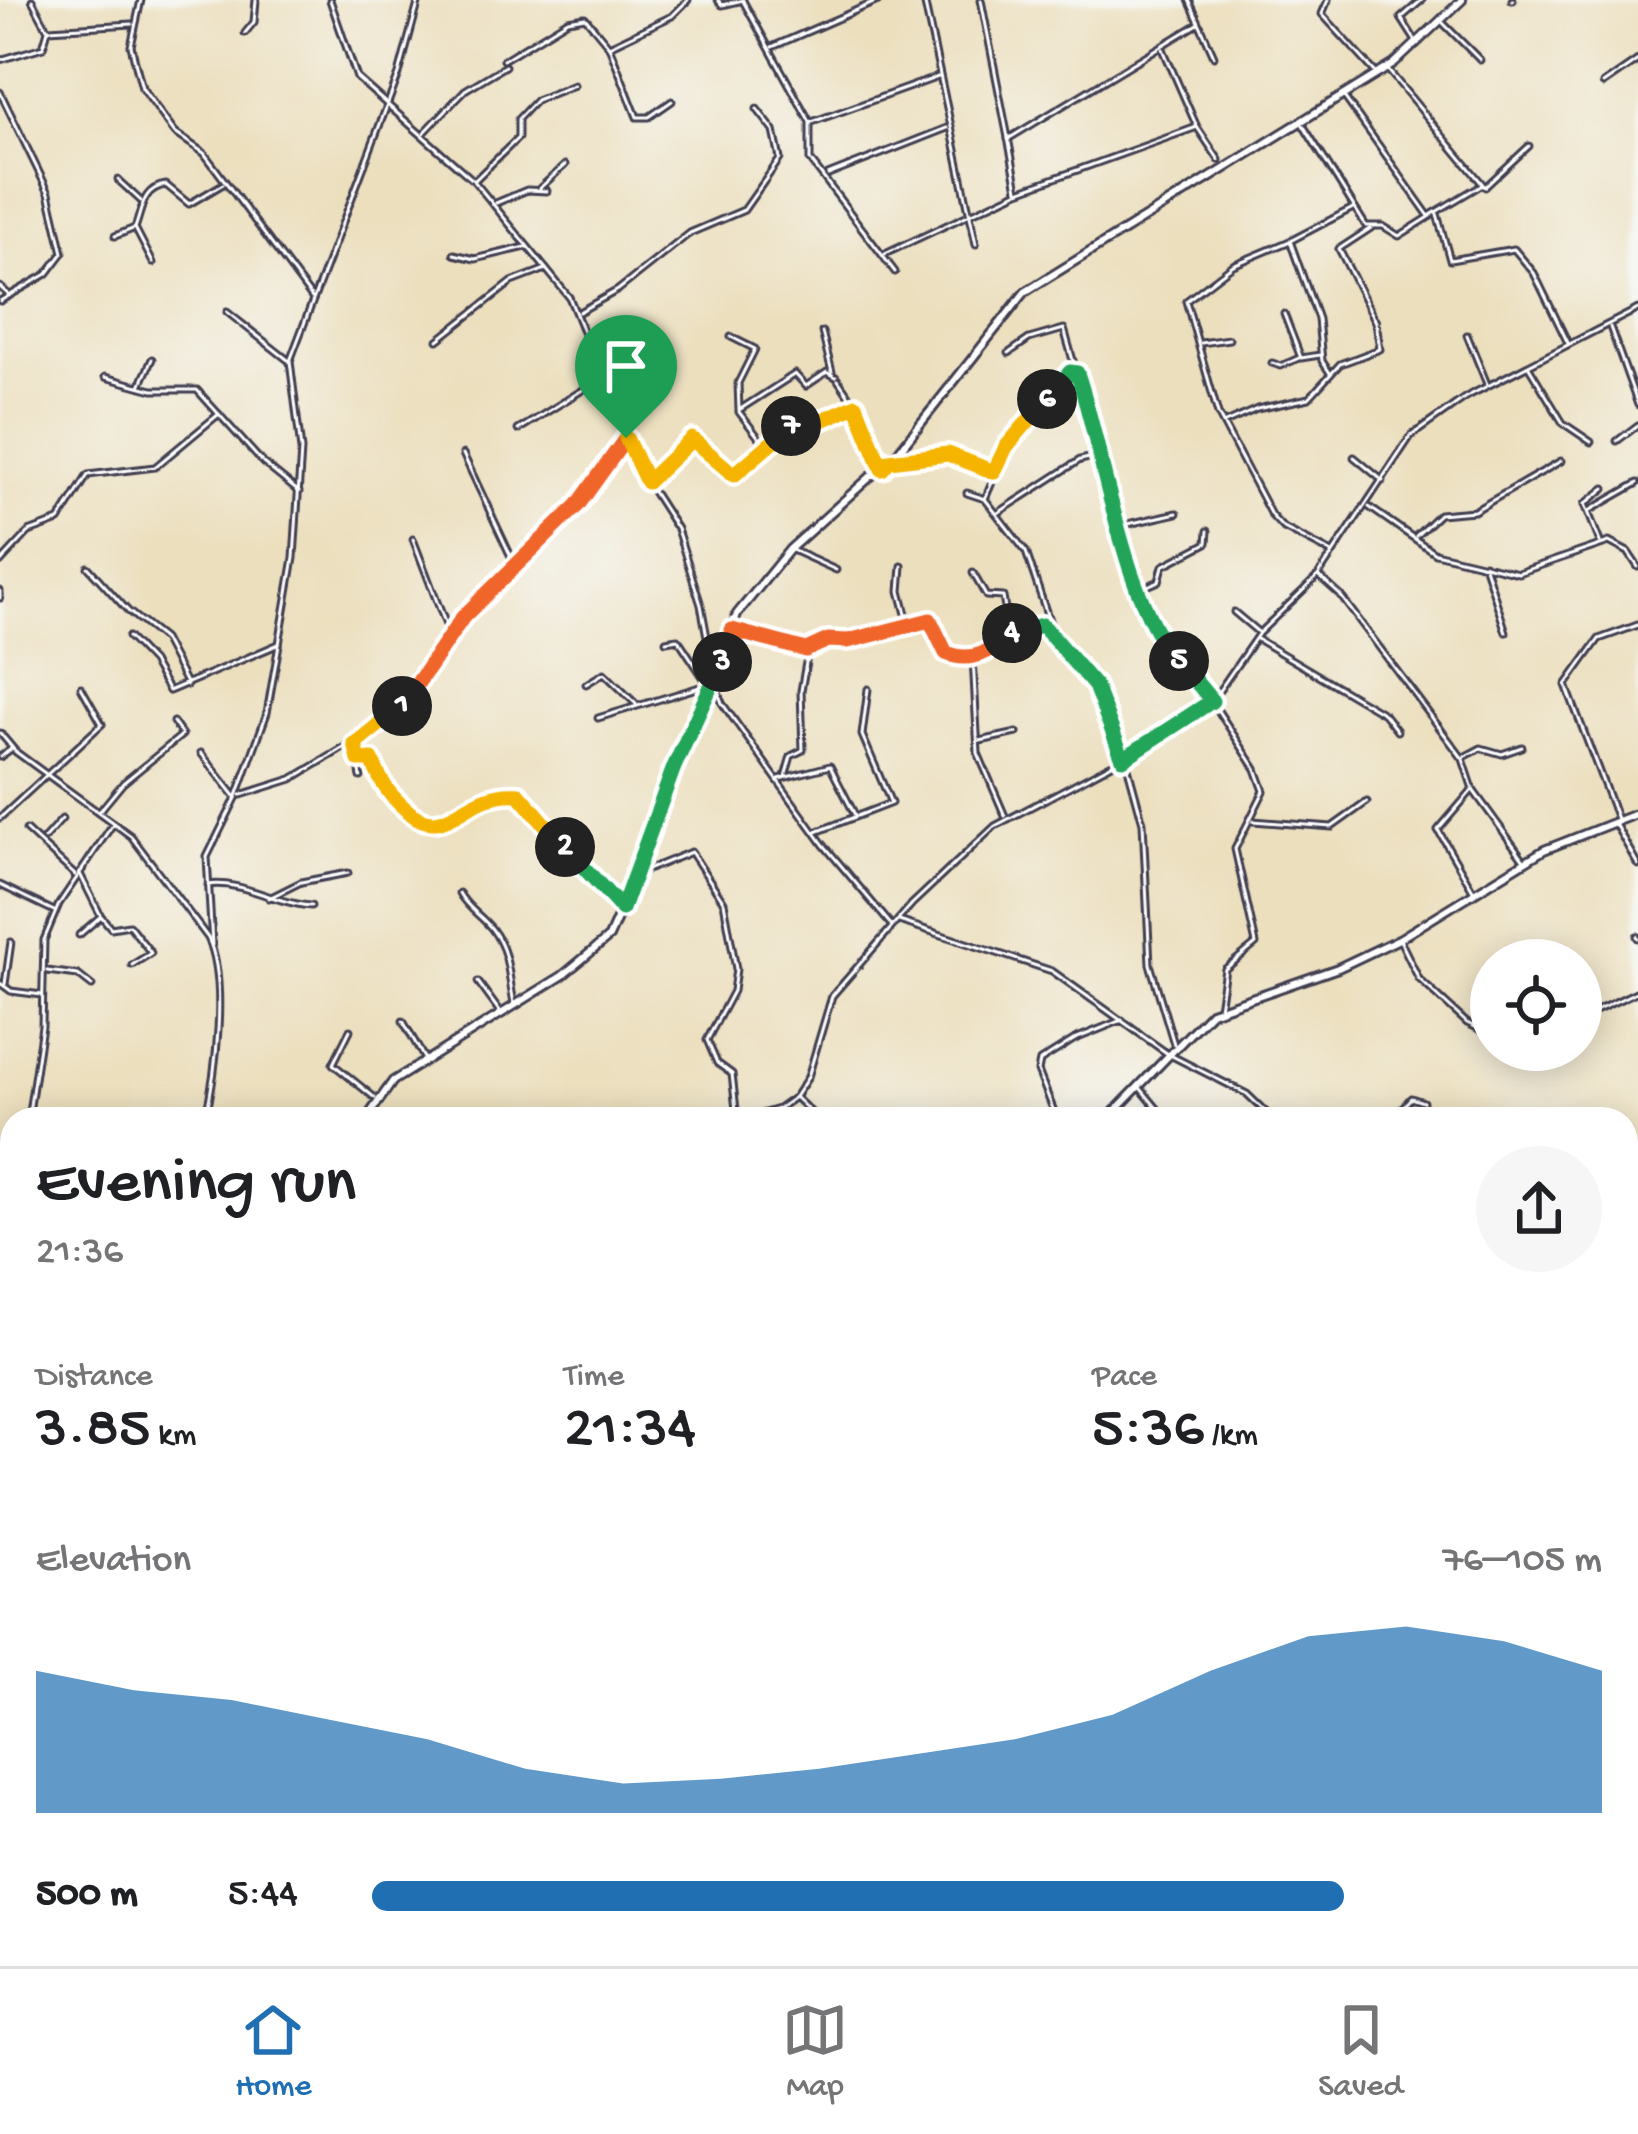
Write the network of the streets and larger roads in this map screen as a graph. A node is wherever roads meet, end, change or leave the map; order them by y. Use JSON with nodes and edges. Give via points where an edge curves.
{"nodes":[{"id":1,"x":32,"y":0,"type":"edge"},
{"id":2,"x":140,"y":0,"type":"edge"},
{"id":3,"x":256,"y":0,"type":"edge"},
{"id":4,"x":330,"y":0,"type":"edge"},
{"id":5,"x":419,"y":0,"type":"edge"},
{"id":6,"x":688,"y":0,"type":"edge"},
{"id":7,"x":718,"y":0,"type":"edge"},
{"id":8,"x":743,"y":0,"type":"edge"},
{"id":9,"x":880,"y":0,"type":"edge"},
{"id":10,"x":924,"y":0,"type":"edge"},
{"id":11,"x":1189,"y":0,"type":"edge"},
{"id":12,"x":1328,"y":0,"type":"edge"},
{"id":13,"x":1422,"y":0,"type":"edge"},
{"id":14,"x":1462,"y":0,"type":"edge"},
{"id":15,"x":984,"y":1,"type":"edge"},
{"id":16,"x":1443,"y":23,"type":"junction"},
{"id":17,"x":134,"y":24,"type":"junction"},
{"id":18,"x":1198,"y":24,"type":"junction"},
{"id":19,"x":49,"y":28,"type":"junction"},
{"id":20,"x":245,"y":33,"type":"dead end"},
{"id":21,"x":1418,"y":44,"type":"junction"},
{"id":22,"x":609,"y":46,"type":"junction"},
{"id":23,"x":1162,"y":47,"type":"junction"},
{"id":24,"x":770,"y":48,"type":"junction"},
{"id":25,"x":1214,"y":56,"type":"dead end"},
{"id":26,"x":0,"y":60,"type":"edge"},
{"id":27,"x":1480,"y":60,"type":"dead end"},
{"id":28,"x":1638,"y":60,"type":"edge"},
{"id":29,"x":1387,"y":69,"type":"junction"},
{"id":30,"x":1377,"y":75,"type":"junction"},
{"id":31,"x":938,"y":77,"type":"junction"},
{"id":32,"x":1603,"y":84,"type":"dead end"},
{"id":33,"x":574,"y":85,"type":"dead end"},
{"id":34,"x":0,"y":92,"type":"edge"},
{"id":35,"x":1343,"y":96,"type":"junction"},
{"id":36,"x":673,"y":101,"type":"dead end"},
{"id":37,"x":387,"y":103,"type":"junction"},
{"id":38,"x":757,"y":109,"type":"dead end"},
{"id":39,"x":810,"y":122,"type":"junction"},
{"id":40,"x":1301,"y":122,"type":"junction"},
{"id":41,"x":1197,"y":127,"type":"junction"},
{"id":42,"x":950,"y":128,"type":"junction"},
{"id":43,"x":423,"y":134,"type":"junction"},
{"id":44,"x":1008,"y":139,"type":"junction"},
{"id":45,"x":1529,"y":146,"type":"dead end"},
{"id":46,"x":1219,"y":160,"type":"dead end"},
{"id":47,"x":565,"y":165,"type":"dead end"},
{"id":48,"x":826,"y":176,"type":"junction"},
{"id":49,"x":118,"y":180,"type":"dead end"},
{"id":50,"x":474,"y":181,"type":"junction"},
{"id":51,"x":224,"y":183,"type":"junction"},
{"id":52,"x":1483,"y":184,"type":"junction"},
{"id":53,"x":538,"y":189,"type":"junction"},
{"id":54,"x":547,"y":190,"type":"dead end"},
{"id":55,"x":1019,"y":191,"type":"junction"},
{"id":56,"x":142,"y":202,"type":"junction"},
{"id":57,"x":494,"y":204,"type":"junction"},
{"id":58,"x":1353,"y":208,"type":"junction"},
{"id":59,"x":1434,"y":214,"type":"junction"},
{"id":60,"x":971,"y":216,"type":"junction"},
{"id":61,"x":135,"y":228,"type":"junction"},
{"id":62,"x":1371,"y":228,"type":"junction"},
{"id":63,"x":116,"y":236,"type":"dead end"},
{"id":64,"x":1290,"y":241,"type":"junction"},
{"id":65,"x":976,"y":244,"type":"dead end"},
{"id":66,"x":528,"y":247,"type":"junction"},
{"id":67,"x":454,"y":254,"type":"dead end"},
{"id":68,"x":885,"y":254,"type":"junction"},
{"id":69,"x":153,"y":263,"type":"dead end"},
{"id":70,"x":548,"y":268,"type":"junction"},
{"id":71,"x":896,"y":272,"type":"dead end"},
{"id":72,"x":0,"y":287,"type":"edge"},
{"id":73,"x":10,"y":295,"type":"junction"},
{"id":74,"x":313,"y":298,"type":"junction"},
{"id":75,"x":0,"y":301,"type":"edge"},
{"id":76,"x":1638,"y":309,"type":"edge"},
{"id":77,"x":227,"y":312,"type":"dead end"},
{"id":78,"x":577,"y":313,"type":"junction"},
{"id":79,"x":1284,"y":314,"type":"dead end"},
{"id":80,"x":1609,"y":326,"type":"junction"},
{"id":81,"x":822,"y":332,"type":"dead end"},
{"id":82,"x":1467,"y":335,"type":"dead end"},
{"id":83,"x":731,"y":337,"type":"dead end"},
{"id":84,"x":1228,"y":339,"type":"dead end"},
{"id":85,"x":438,"y":340,"type":"dead end"},
{"id":86,"x":1199,"y":343,"type":"junction"},
{"id":87,"x":1569,"y":344,"type":"junction"},
{"id":88,"x":1009,"y":353,"type":"dead end"},
{"id":89,"x":1322,"y":355,"type":"junction"},
{"id":90,"x":1300,"y":357,"type":"junction"},
{"id":91,"x":152,"y":358,"type":"dead end"},
{"id":92,"x":290,"y":361,"type":"junction"},
{"id":93,"x":1272,"y":363,"type":"dead end"},
{"id":94,"x":1528,"y":365,"type":"junction"},
{"id":95,"x":1077,"y":373,"type":"junction"},
{"id":96,"x":1330,"y":373,"type":"junction"},
{"id":97,"x":105,"y":377,"type":"dead end"},
{"id":98,"x":603,"y":377,"type":"junction"},
{"id":99,"x":836,"y":377,"type":"junction"},
{"id":100,"x":1487,"y":386,"type":"junction"},
{"id":101,"x":140,"y":387,"type":"junction"},
{"id":102,"x":856,"y":405,"type":"junction"},
{"id":103,"x":1638,"y":405,"type":"edge"},
{"id":104,"x":739,"y":410,"type":"junction"},
{"id":105,"x":219,"y":415,"type":"junction"},
{"id":106,"x":1224,"y":424,"type":"junction"},
{"id":107,"x":1638,"y":425,"type":"edge"},
{"id":108,"x":518,"y":430,"type":"dead end"},
{"id":109,"x":626,"y":438,"type":"junction"},
{"id":110,"x":1617,"y":441,"type":"dead end"},
{"id":111,"x":1591,"y":442,"type":"dead end"},
{"id":112,"x":766,"y":447,"type":"junction"},
{"id":113,"x":463,"y":454,"type":"dead end"},
{"id":114,"x":1100,"y":456,"type":"junction"},
{"id":115,"x":1354,"y":457,"type":"dead end"},
{"id":116,"x":889,"y":461,"type":"junction"},
{"id":117,"x":1561,"y":461,"type":"dead end"},
{"id":118,"x":882,"y":469,"type":"junction"},
{"id":119,"x":994,"y":472,"type":"junction"},
{"id":120,"x":647,"y":482,"type":"junction"},
{"id":121,"x":1384,"y":482,"type":"junction"},
{"id":122,"x":1638,"y":483,"type":"edge"},
{"id":123,"x":1605,"y":488,"type":"dead end"},
{"id":124,"x":967,"y":493,"type":"dead end"},
{"id":125,"x":300,"y":494,"type":"junction"},
{"id":126,"x":985,"y":499,"type":"junction"},
{"id":127,"x":1368,"y":506,"type":"junction"},
{"id":128,"x":1587,"y":512,"type":"junction"},
{"id":129,"x":1178,"y":513,"type":"dead end"},
{"id":130,"x":998,"y":514,"type":"junction"},
{"id":131,"x":1118,"y":527,"type":"junction"},
{"id":132,"x":1208,"y":531,"type":"dead end"},
{"id":133,"x":1415,"y":538,"type":"junction"},
{"id":134,"x":413,"y":539,"type":"dead end"},
{"id":135,"x":1600,"y":544,"type":"junction"},
{"id":136,"x":790,"y":549,"type":"junction"},
{"id":137,"x":1333,"y":554,"type":"junction"},
{"id":138,"x":1635,"y":557,"type":"edge"},
{"id":139,"x":0,"y":563,"type":"edge"},
{"id":140,"x":1483,"y":563,"type":"junction"},
{"id":141,"x":516,"y":566,"type":"junction"},
{"id":142,"x":902,"y":566,"type":"dead end"},
{"id":143,"x":88,"y":567,"type":"dead end"},
{"id":144,"x":1638,"y":567,"type":"edge"},
{"id":145,"x":836,"y":570,"type":"dead end"},
{"id":146,"x":973,"y":573,"type":"dead end"},
{"id":147,"x":1318,"y":576,"type":"junction"},
{"id":148,"x":1141,"y":589,"type":"junction"},
{"id":149,"x":1234,"y":612,"type":"dead end"},
{"id":150,"x":909,"y":624,"type":"junction"},
{"id":151,"x":1638,"y":625,"type":"edge"},
{"id":152,"x":732,"y":630,"type":"junction"},
{"id":153,"x":1052,"y":631,"type":"junction"},
{"id":154,"x":1506,"y":632,"type":"dead end"},
{"id":155,"x":449,"y":634,"type":"junction"},
{"id":156,"x":1010,"y":634,"type":"junction"},
{"id":157,"x":1257,"y":635,"type":"junction"},
{"id":158,"x":128,"y":638,"type":"dead end"},
{"id":159,"x":666,"y":641,"type":"dead end"},
{"id":160,"x":281,"y":644,"type":"junction"},
{"id":161,"x":809,"y":650,"type":"junction"},
{"id":162,"x":973,"y":657,"type":"junction"},
{"id":163,"x":586,"y":683,"type":"dead end"},
{"id":164,"x":711,"y":684,"type":"junction"},
{"id":165,"x":188,"y":686,"type":"junction"},
{"id":166,"x":81,"y":687,"type":"dead end"},
{"id":167,"x":868,"y":688,"type":"dead end"},
{"id":168,"x":1212,"y":701,"type":"junction"},
{"id":169,"x":637,"y":705,"type":"junction"},
{"id":170,"x":598,"y":718,"type":"dead end"},
{"id":171,"x":173,"y":722,"type":"dead end"},
{"id":172,"x":1397,"y":731,"type":"dead end"},
{"id":173,"x":0,"y":733,"type":"edge"},
{"id":174,"x":1017,"y":733,"type":"dead end"},
{"id":175,"x":978,"y":742,"type":"junction"},
{"id":176,"x":355,"y":744,"type":"junction"},
{"id":177,"x":1522,"y":747,"type":"dead end"},
{"id":178,"x":12,"y":748,"type":"junction"},
{"id":179,"x":201,"y":754,"type":"dead end"},
{"id":180,"x":0,"y":758,"type":"edge"},
{"id":181,"x":1123,"y":759,"type":"junction"},
{"id":182,"x":1463,"y":759,"type":"junction"},
{"id":183,"x":359,"y":760,"type":"junction"},
{"id":184,"x":51,"y":775,"type":"junction"},
{"id":185,"x":361,"y":777,"type":"dead end"},
{"id":186,"x":782,"y":778,"type":"junction"},
{"id":187,"x":1472,"y":789,"type":"junction"},
{"id":188,"x":237,"y":797,"type":"junction"},
{"id":189,"x":1367,"y":802,"type":"dead end"},
{"id":190,"x":99,"y":813,"type":"junction"},
{"id":191,"x":1638,"y":813,"type":"edge"},
{"id":192,"x":856,"y":816,"type":"junction"},
{"id":193,"x":1006,"y":817,"type":"junction"},
{"id":194,"x":0,"y":818,"type":"edge"},
{"id":195,"x":62,"y":819,"type":"dead end"},
{"id":196,"x":1251,"y":821,"type":"junction"},
{"id":197,"x":1616,"y":822,"type":"junction"},
{"id":198,"x":113,"y":823,"type":"junction"},
{"id":199,"x":26,"y":830,"type":"dead end"},
{"id":200,"x":814,"y":832,"type":"junction"},
{"id":201,"x":43,"y":840,"type":"junction"},
{"id":202,"x":1525,"y":861,"type":"junction"},
{"id":203,"x":1638,"y":865,"type":"edge"},
{"id":204,"x":348,"y":873,"type":"dead end"},
{"id":205,"x":638,"y":873,"type":"junction"},
{"id":206,"x":78,"y":874,"type":"junction"},
{"id":207,"x":0,"y":885,"type":"edge"},
{"id":208,"x":206,"y":885,"type":"junction"},
{"id":209,"x":1474,"y":892,"type":"junction"},
{"id":210,"x":459,"y":893,"type":"dead end"},
{"id":211,"x":267,"y":899,"type":"junction"},
{"id":212,"x":311,"y":906,"type":"dead end"},
{"id":213,"x":622,"y":909,"type":"junction"},
{"id":214,"x":56,"y":912,"type":"junction"},
{"id":215,"x":100,"y":916,"type":"junction"},
{"id":216,"x":898,"y":920,"type":"junction"},
{"id":217,"x":892,"y":926,"type":"junction"},
{"id":218,"x":79,"y":934,"type":"dead end"},
{"id":219,"x":1400,"y":939,"type":"junction"},
{"id":220,"x":11,"y":942,"type":"dead end"},
{"id":221,"x":212,"y":945,"type":"junction"},
{"id":222,"x":132,"y":965,"type":"dead end"},
{"id":223,"x":45,"y":971,"type":"junction"},
{"id":224,"x":478,"y":982,"type":"dead end"},
{"id":225,"x":3,"y":984,"type":"edge"},
{"id":226,"x":92,"y":986,"type":"dead end"},
{"id":227,"x":1638,"y":992,"type":"edge"},
{"id":228,"x":44,"y":996,"type":"junction"},
{"id":229,"x":515,"y":1005,"type":"junction"},
{"id":230,"x":1220,"y":1008,"type":"junction"},
{"id":231,"x":1602,"y":1008,"type":"edge"},
{"id":232,"x":501,"y":1013,"type":"junction"},
{"id":233,"x":1124,"y":1020,"type":"junction"},
{"id":234,"x":403,"y":1021,"type":"dead end"},
{"id":235,"x":1470,"y":1024,"type":"edge"},
{"id":236,"x":350,"y":1030,"type":"dead end"},
{"id":237,"x":1174,"y":1044,"type":"junction"},
{"id":238,"x":1168,"y":1054,"type":"junction"},
{"id":239,"x":425,"y":1060,"type":"junction"},
{"id":240,"x":1140,"y":1088,"type":"junction"},
{"id":241,"x":795,"y":1096,"type":"junction"},
{"id":242,"x":376,"y":1098,"type":"junction"},
{"id":243,"x":1423,"y":1102,"type":"dead end"},
{"id":244,"x":30,"y":1107,"type":"edge"},
{"id":245,"x":207,"y":1107,"type":"edge"},
{"id":246,"x":372,"y":1107,"type":"edge"},
{"id":247,"x":736,"y":1107,"type":"edge"},
{"id":248,"x":781,"y":1107,"type":"edge"},
{"id":249,"x":806,"y":1107,"type":"edge"},
{"id":250,"x":1052,"y":1107,"type":"edge"},
{"id":251,"x":1119,"y":1107,"type":"edge"},
{"id":252,"x":1156,"y":1107,"type":"edge"},
{"id":253,"x":1261,"y":1107,"type":"edge"},
{"id":254,"x":1403,"y":1107,"type":"edge"}],
"edges":[{"from":1,"to":19,"type":"street"},
{"from":2,"to":17,"type":"street"},
{"from":3,"to":20,"type":"street"},
{"from":4,"to":37,"type":"street","via":[[351,67]]},
{"from":5,"to":37,"type":"street"},
{"from":6,"to":22,"type":"street"},
{"from":7,"to":8,"type":"street"},
{"from":8,"to":24,"type":"street"},
{"from":9,"to":24,"type":"street"},
{"from":10,"to":31,"type":"street"},
{"from":11,"to":18,"type":"street"},
{"from":12,"to":30,"type":"street","via":[[1322,14]]},
{"from":13,"to":21,"type":"street","via":[[1400,21]]},
{"from":14,"to":16,"type":"street"},
{"from":15,"to":44,"type":"street"},
{"from":16,"to":21,"type":"street"},
{"from":16,"to":27,"type":"street"},
{"from":17,"to":19,"type":"street"},
{"from":17,"to":51,"type":"street","via":[[131,52],[142,88]]},
{"from":18,"to":23,"type":"street"},
{"from":18,"to":25,"type":"street"},
{"from":19,"to":26,"type":"street","via":[[43,47]]},
{"from":21,"to":29,"type":"street"},
{"from":22,"to":36,"type":"street","via":[[637,117]]},
{"from":22,"to":43,"type":"street","via":[[585,17],[568,20],[465,90]]},
{"from":23,"to":41,"type":"street"},
{"from":23,"to":44,"type":"street"},
{"from":24,"to":39,"type":"street"},
{"from":28,"to":32,"type":"street"},
{"from":29,"to":30,"type":"street"},
{"from":29,"to":52,"type":"street"},
{"from":30,"to":35,"type":"street"},
{"from":31,"to":39,"type":"street"},
{"from":31,"to":42,"type":"street"},
{"from":33,"to":50,"type":"street","via":[[536,100],[518,119],[518,138]]},
{"from":34,"to":73,"type":"street","via":[[49,193],[63,253],[47,274]]},
{"from":35,"to":40,"type":"street"},
{"from":35,"to":59,"type":"street"},
{"from":37,"to":43,"type":"street"},
{"from":37,"to":74,"type":"street"},
{"from":38,"to":78,"type":"street","via":[[774,131],[780,159],[744,210],[690,233]]},
{"from":39,"to":48,"type":"street","via":[[810,160]]},
{"from":40,"to":58,"type":"street"},
{"from":40,"to":116,"type":"street","via":[[1025,292]]},
{"from":41,"to":46,"type":"street"},
{"from":41,"to":55,"type":"street"},
{"from":42,"to":48,"type":"street"},
{"from":42,"to":60,"type":"street"},
{"from":43,"to":50,"type":"street"},
{"from":44,"to":55,"type":"street"},
{"from":45,"to":52,"type":"street"},
{"from":47,"to":53,"type":"street"},
{"from":48,"to":68,"type":"street"},
{"from":49,"to":56,"type":"street"},
{"from":50,"to":57,"type":"street"},
{"from":51,"to":56,"type":"street","via":[[189,204],[161,185]]},
{"from":51,"to":74,"type":"street"},
{"from":52,"to":59,"type":"street"},
{"from":53,"to":54,"type":"street"},
{"from":53,"to":57,"type":"street"},
{"from":55,"to":60,"type":"street"},
{"from":56,"to":61,"type":"street"},
{"from":57,"to":66,"type":"street"},
{"from":58,"to":62,"type":"street"},
{"from":58,"to":64,"type":"street"},
{"from":59,"to":62,"type":"street","via":[[1399,236]]},
{"from":59,"to":87,"type":"street","via":[[1450,260],[1514,249]]},
{"from":60,"to":65,"type":"street"},
{"from":60,"to":68,"type":"street"},
{"from":61,"to":63,"type":"street"},
{"from":61,"to":69,"type":"street"},
{"from":62,"to":96,"type":"street","via":[[1340,249],[1376,322],[1380,349]]},
{"from":64,"to":86,"type":"street","via":[[1233,266],[1186,301]]},
{"from":64,"to":89,"type":"street"},
{"from":66,"to":67,"type":"street","via":[[475,259]]},
{"from":66,"to":70,"type":"street"},
{"from":68,"to":71,"type":"street"},
{"from":70,"to":78,"type":"street"},
{"from":70,"to":85,"type":"street","via":[[512,282]]},
{"from":72,"to":73,"type":"street"},
{"from":73,"to":75,"type":"street"},
{"from":74,"to":92,"type":"street"},
{"from":76,"to":80,"type":"street"},
{"from":77,"to":92,"type":"street"},
{"from":78,"to":98,"type":"street"},
{"from":79,"to":90,"type":"street"},
{"from":80,"to":87,"type":"street"},
{"from":80,"to":103,"type":"street"},
{"from":81,"to":99,"type":"street"},
{"from":82,"to":100,"type":"street"},
{"from":83,"to":104,"type":"street","via":[[755,349],[738,383]]},
{"from":84,"to":86,"type":"street"},
{"from":86,"to":106,"type":"street"},
{"from":87,"to":94,"type":"street"},
{"from":88,"to":95,"type":"street","via":[[1064,329]]},
{"from":89,"to":90,"type":"street"},
{"from":89,"to":96,"type":"street"},
{"from":90,"to":93,"type":"street"},
{"from":91,"to":101,"type":"street"},
{"from":92,"to":125,"type":"street"},
{"from":94,"to":100,"type":"street"},
{"from":94,"to":111,"type":"street","via":[[1563,423]]},
{"from":95,"to":114,"type":"street"},
{"from":95,"to":119,"type":"street","via":[[1065,376]]},
{"from":96,"to":106,"type":"street","via":[[1309,398]]},
{"from":97,"to":101,"type":"street"},
{"from":98,"to":108,"type":"street"},
{"from":98,"to":109,"type":"street"},
{"from":99,"to":102,"type":"street"},
{"from":99,"to":104,"type":"street","via":[[826,373],[806,386],[795,374]]},
{"from":100,"to":121,"type":"street","via":[[1411,436]]},
{"from":101,"to":105,"type":"street","via":[[197,390]]},
{"from":102,"to":112,"type":"street","via":[[807,427],[793,425]]},
{"from":102,"to":118,"type":"street"},
{"from":104,"to":112,"type":"street"},
{"from":105,"to":125,"type":"street"},
{"from":105,"to":139,"type":"street","via":[[155,467],[88,475],[59,521],[28,532]]},
{"from":106,"to":137,"type":"street","via":[[1276,523]]},
{"from":107,"to":110,"type":"street"},
{"from":109,"to":120,"type":"street"},
{"from":109,"to":141,"type":"street","via":[[578,505]]},
{"from":112,"to":120,"type":"street","via":[[734,475],[692,439]]},
{"from":113,"to":141,"type":"street"},
{"from":114,"to":130,"type":"street","via":[[1080,460]]},
{"from":114,"to":131,"type":"street"},
{"from":115,"to":121,"type":"street"},
{"from":116,"to":118,"type":"street"},
{"from":116,"to":119,"type":"street","via":[[948,454]]},
{"from":117,"to":133,"type":"street","via":[[1474,511],[1439,514]]},
{"from":118,"to":136,"type":"street"},
{"from":119,"to":126,"type":"street"},
{"from":120,"to":164,"type":"street","via":[[692,573]]},
{"from":121,"to":127,"type":"street"},
{"from":122,"to":128,"type":"street"},
{"from":123,"to":128,"type":"street","via":[[1585,500]]},
{"from":124,"to":126,"type":"street"},
{"from":125,"to":160,"type":"street"},
{"from":126,"to":130,"type":"street"},
{"from":127,"to":133,"type":"street"},
{"from":127,"to":137,"type":"street"},
{"from":128,"to":135,"type":"street"},
{"from":129,"to":131,"type":"street"},
{"from":130,"to":153,"type":"street","via":[[1031,560]]},
{"from":131,"to":148,"type":"street"},
{"from":132,"to":148,"type":"street","via":[[1207,544],[1163,566],[1159,581]]},
{"from":133,"to":140,"type":"street","via":[[1435,553]]},
{"from":134,"to":155,"type":"street"},
{"from":135,"to":138,"type":"street"},
{"from":135,"to":140,"type":"street","via":[[1522,573]]},
{"from":136,"to":145,"type":"street"},
{"from":136,"to":152,"type":"street"},
{"from":137,"to":147,"type":"street"},
{"from":138,"to":144,"type":"street"},
{"from":140,"to":154,"type":"street"},
{"from":141,"to":155,"type":"street"},
{"from":142,"to":150,"type":"street"},
{"from":143,"to":165,"type":"street","via":[[164,639]]},
{"from":146,"to":156,"type":"street","via":[[986,596],[1003,597]]},
{"from":147,"to":157,"type":"street"},
{"from":147,"to":182,"type":"street"},
{"from":148,"to":168,"type":"street","via":[[1166,649]]},
{"from":149,"to":157,"type":"street"},
{"from":150,"to":161,"type":"street"},
{"from":150,"to":162,"type":"street","via":[[934,622],[946,653]]},
{"from":151,"to":197,"type":"street","via":[[1599,639],[1566,685]]},
{"from":152,"to":161,"type":"street"},
{"from":152,"to":164,"type":"street"},
{"from":153,"to":156,"type":"street","via":[[1042,625]]},
{"from":153,"to":181,"type":"street","via":[[1098,692]]},
{"from":155,"to":176,"type":"street","via":[[399,710]]},
{"from":156,"to":162,"type":"street"},
{"from":157,"to":168,"type":"street"},
{"from":157,"to":172,"type":"street","via":[[1384,714]]},
{"from":158,"to":165,"type":"street","via":[[166,690]]},
{"from":159,"to":164,"type":"street","via":[[678,639]]},
{"from":160,"to":165,"type":"street"},
{"from":160,"to":188,"type":"street"},
{"from":161,"to":186,"type":"street","via":[[803,750],[790,756]]},
{"from":162,"to":175,"type":"street"},
{"from":163,"to":169,"type":"street","via":[[604,673]]},
{"from":164,"to":169,"type":"street"},
{"from":164,"to":186,"type":"street"},
{"from":164,"to":205,"type":"street"},
{"from":166,"to":184,"type":"street","via":[[102,724]]},
{"from":167,"to":192,"type":"street","via":[[862,735],[892,800]]},
{"from":168,"to":181,"type":"street"},
{"from":168,"to":196,"type":"street","via":[[1262,783]]},
{"from":169,"to":170,"type":"street"},
{"from":171,"to":190,"type":"street","via":[[182,736]]},
{"from":173,"to":178,"type":"street"},
{"from":174,"to":175,"type":"street"},
{"from":175,"to":193,"type":"street"},
{"from":176,"to":183,"type":"street"},
{"from":176,"to":188,"type":"street"},
{"from":177,"to":182,"type":"street","via":[[1502,754],[1481,748]]},
{"from":178,"to":180,"type":"street"},
{"from":178,"to":184,"type":"street"},
{"from":179,"to":188,"type":"street"},
{"from":181,"to":193,"type":"street"},
{"from":181,"to":237,"type":"street","via":[[1143,823],[1150,964]]},
{"from":182,"to":187,"type":"street"},
{"from":183,"to":185,"type":"street"},
{"from":183,"to":213,"type":"street","via":[[370,758],[387,795],[426,824],[450,819],[483,795],[519,794]]},
{"from":184,"to":190,"type":"street"},
{"from":184,"to":194,"type":"street"},
{"from":186,"to":192,"type":"street","via":[[833,767]]},
{"from":186,"to":200,"type":"street"},
{"from":187,"to":202,"type":"street"},
{"from":187,"to":209,"type":"street","via":[[1438,830]]},
{"from":188,"to":208,"type":"street","via":[[207,857]]},
{"from":189,"to":196,"type":"street","via":[[1332,827]]},
{"from":190,"to":198,"type":"street"},
{"from":191,"to":197,"type":"street"},
{"from":192,"to":200,"type":"street"},
{"from":193,"to":216,"type":"street"},
{"from":195,"to":201,"type":"street"},
{"from":196,"to":230,"type":"street","via":[[1235,860],[1256,944],[1222,974]]},
{"from":197,"to":202,"type":"street"},
{"from":197,"to":203,"type":"street"},
{"from":198,"to":206,"type":"street"},
{"from":198,"to":221,"type":"street","via":[[137,842]]},
{"from":199,"to":201,"type":"street"},
{"from":200,"to":217,"type":"street"},
{"from":201,"to":206,"type":"street"},
{"from":202,"to":209,"type":"street"},
{"from":204,"to":211,"type":"street"},
{"from":205,"to":213,"type":"street"},
{"from":205,"to":247,"type":"street","via":[[692,852],[724,902],[735,981],[707,1040],[732,1074]]},
{"from":206,"to":214,"type":"street"},
{"from":206,"to":215,"type":"street"},
{"from":207,"to":214,"type":"street"},
{"from":208,"to":211,"type":"street"},
{"from":208,"to":221,"type":"street"},
{"from":209,"to":219,"type":"street"},
{"from":210,"to":229,"type":"street","via":[[509,960]]},
{"from":211,"to":212,"type":"street"},
{"from":213,"to":229,"type":"street","via":[[598,950]]},
{"from":214,"to":223,"type":"street","via":[[44,940]]},
{"from":215,"to":218,"type":"street"},
{"from":215,"to":222,"type":"street","via":[[111,928],[129,925],[151,953]]},
{"from":216,"to":217,"type":"street"},
{"from":216,"to":233,"type":"street","via":[[1052,971]]},
{"from":217,"to":241,"type":"street","via":[[832,996]]},
{"from":219,"to":230,"type":"street"},
{"from":219,"to":235,"type":"street","via":[[1430,990]]},
{"from":220,"to":225,"type":"street"},
{"from":221,"to":245,"type":"street","via":[[216,1036]]},
{"from":223,"to":226,"type":"street","via":[[78,975]]},
{"from":223,"to":228,"type":"street"},
{"from":224,"to":232,"type":"street"},
{"from":225,"to":228,"type":"street"},
{"from":227,"to":231,"type":"street"},
{"from":228,"to":244,"type":"street"},
{"from":229,"to":232,"type":"street"},
{"from":230,"to":237,"type":"street"},
{"from":232,"to":239,"type":"street"},
{"from":233,"to":238,"type":"street"},
{"from":233,"to":250,"type":"street","via":[[1040,1061]]},
{"from":234,"to":239,"type":"street"},
{"from":236,"to":242,"type":"street","via":[[333,1064]]},
{"from":237,"to":238,"type":"street"},
{"from":238,"to":240,"type":"street"},
{"from":238,"to":253,"type":"street"},
{"from":239,"to":242,"type":"street"},
{"from":240,"to":251,"type":"street"},
{"from":240,"to":252,"type":"street"},
{"from":241,"to":248,"type":"street"},
{"from":241,"to":249,"type":"street"},
{"from":242,"to":246,"type":"street"},
{"from":243,"to":254,"type":"street","via":[[1411,1098]]}]}
